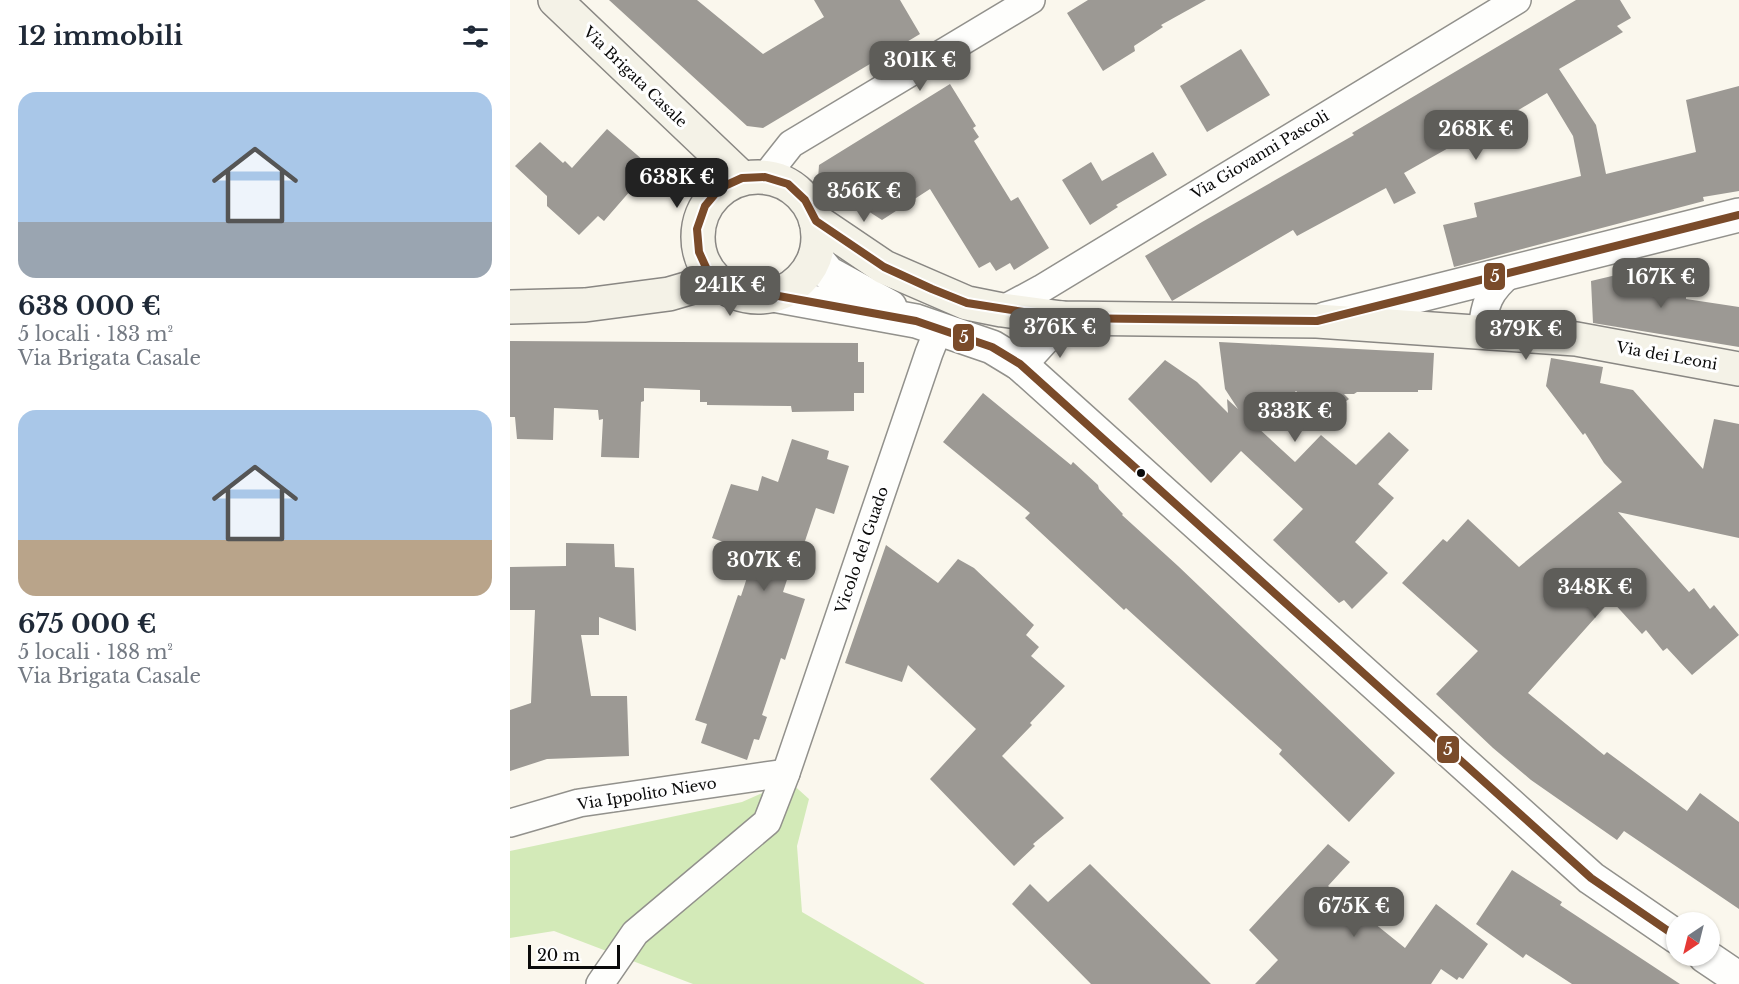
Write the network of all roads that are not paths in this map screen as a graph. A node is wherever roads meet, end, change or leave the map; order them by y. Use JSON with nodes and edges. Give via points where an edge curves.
{"nodes":[{"id":1,"x":555,"y":0,"type":"edge"},
{"id":2,"x":1031,"y":0,"type":"edge"},
{"id":3,"x":1517,"y":0,"type":"edge"},
{"id":4,"x":760,"y":176,"type":"junction"},
{"id":5,"x":1739,"y":215,"type":"edge"},
{"id":6,"x":816,"y":221,"type":"junction"},
{"id":7,"x":815,"y":256,"type":"junction"},
{"id":8,"x":704,"y":263,"type":"junction"},
{"id":9,"x":884,"y":267,"type":"junction"},
{"id":10,"x":1511,"y":273,"type":"junction"},
{"id":11,"x":773,"y":295,"type":"junction"},
{"id":12,"x":510,"y":307,"type":"edge"},
{"id":13,"x":1002,"y":310,"type":"junction"},
{"id":14,"x":1062,"y":318,"type":"junction"},
{"id":15,"x":1317,"y":321,"type":"junction"},
{"id":16,"x":927,"y":325,"type":"junction"},
{"id":17,"x":1482,"y":333,"type":"junction"},
{"id":18,"x":1020,"y":364,"type":"junction"},
{"id":19,"x":1739,"y":369,"type":"edge"},
{"id":20,"x":786,"y":772,"type":"junction"},
{"id":21,"x":510,"y":823,"type":"edge"},
{"id":22,"x":1666,"y":929,"type":"edge"},
{"id":23,"x":1720,"y":966,"type":"edge"},
{"id":24,"x":1739,"y":979,"type":"edge"},
{"id":25,"x":600,"y":984,"type":"edge"}],
"edges":[{"from":1,"to":4,"type":"main road","name":"Via Brigata Casale","via":[[716,154]]},
{"from":2,"to":4,"type":"street","via":[[791,144]]},
{"from":3,"to":13,"type":"street","name":"Via Giovanni Pascoli"},
{"from":4,"to":6,"type":"main road","via":[[806,200]]},
{"from":4,"to":8,"type":"main road","via":[[705,206],[697,229]]},
{"from":5,"to":10,"type":"street"},
{"from":6,"to":7,"type":"main road"},
{"from":6,"to":9,"type":"main road","name":"Via dei Leoni"},
{"from":7,"to":9,"type":"main road","name":"Via dei Leoni","via":[[830,253]]},
{"from":7,"to":11,"type":"main road","via":[[805,274],[791,287]]},
{"from":7,"to":16,"type":"street","via":[[828,273]]},
{"from":8,"to":11,"type":"main road","via":[[727,289],[750,297]]},
{"from":8,"to":12,"type":"main road","via":[[693,287],[669,294],[585,305]]},
{"from":9,"to":13,"type":"main road","name":"Via dei Leoni","via":[[967,303]]},
{"from":10,"to":15,"type":"street"},
{"from":10,"to":17,"type":"street","via":[[1486,302]]},
{"from":11,"to":16,"type":"street"},
{"from":13,"to":14,"type":"main road","name":"Via dei Leoni"},
{"from":14,"to":15,"type":"main road","name":"Via dei Leoni"},
{"from":14,"to":18,"type":"street"},
{"from":15,"to":17,"type":"main road","name":"Via dei Leoni"},
{"from":16,"to":18,"type":"street","via":[[992,347]]},
{"from":16,"to":20,"type":"street","name":"Vicolo del Guado","via":[[929,352]]},
{"from":17,"to":19,"type":"main road","name":"Via dei Leoni","via":[[1576,339]]},
{"from":18,"to":22,"type":"street","via":[[1591,878]]},
{"from":20,"to":21,"type":"street","name":"Via Ippolito Nievo","via":[[579,803]]},
{"from":20,"to":25,"type":"street","name":"Vicolo del Guado","via":[[767,822],[635,933]]},
{"from":23,"to":24,"type":"street"}]}
